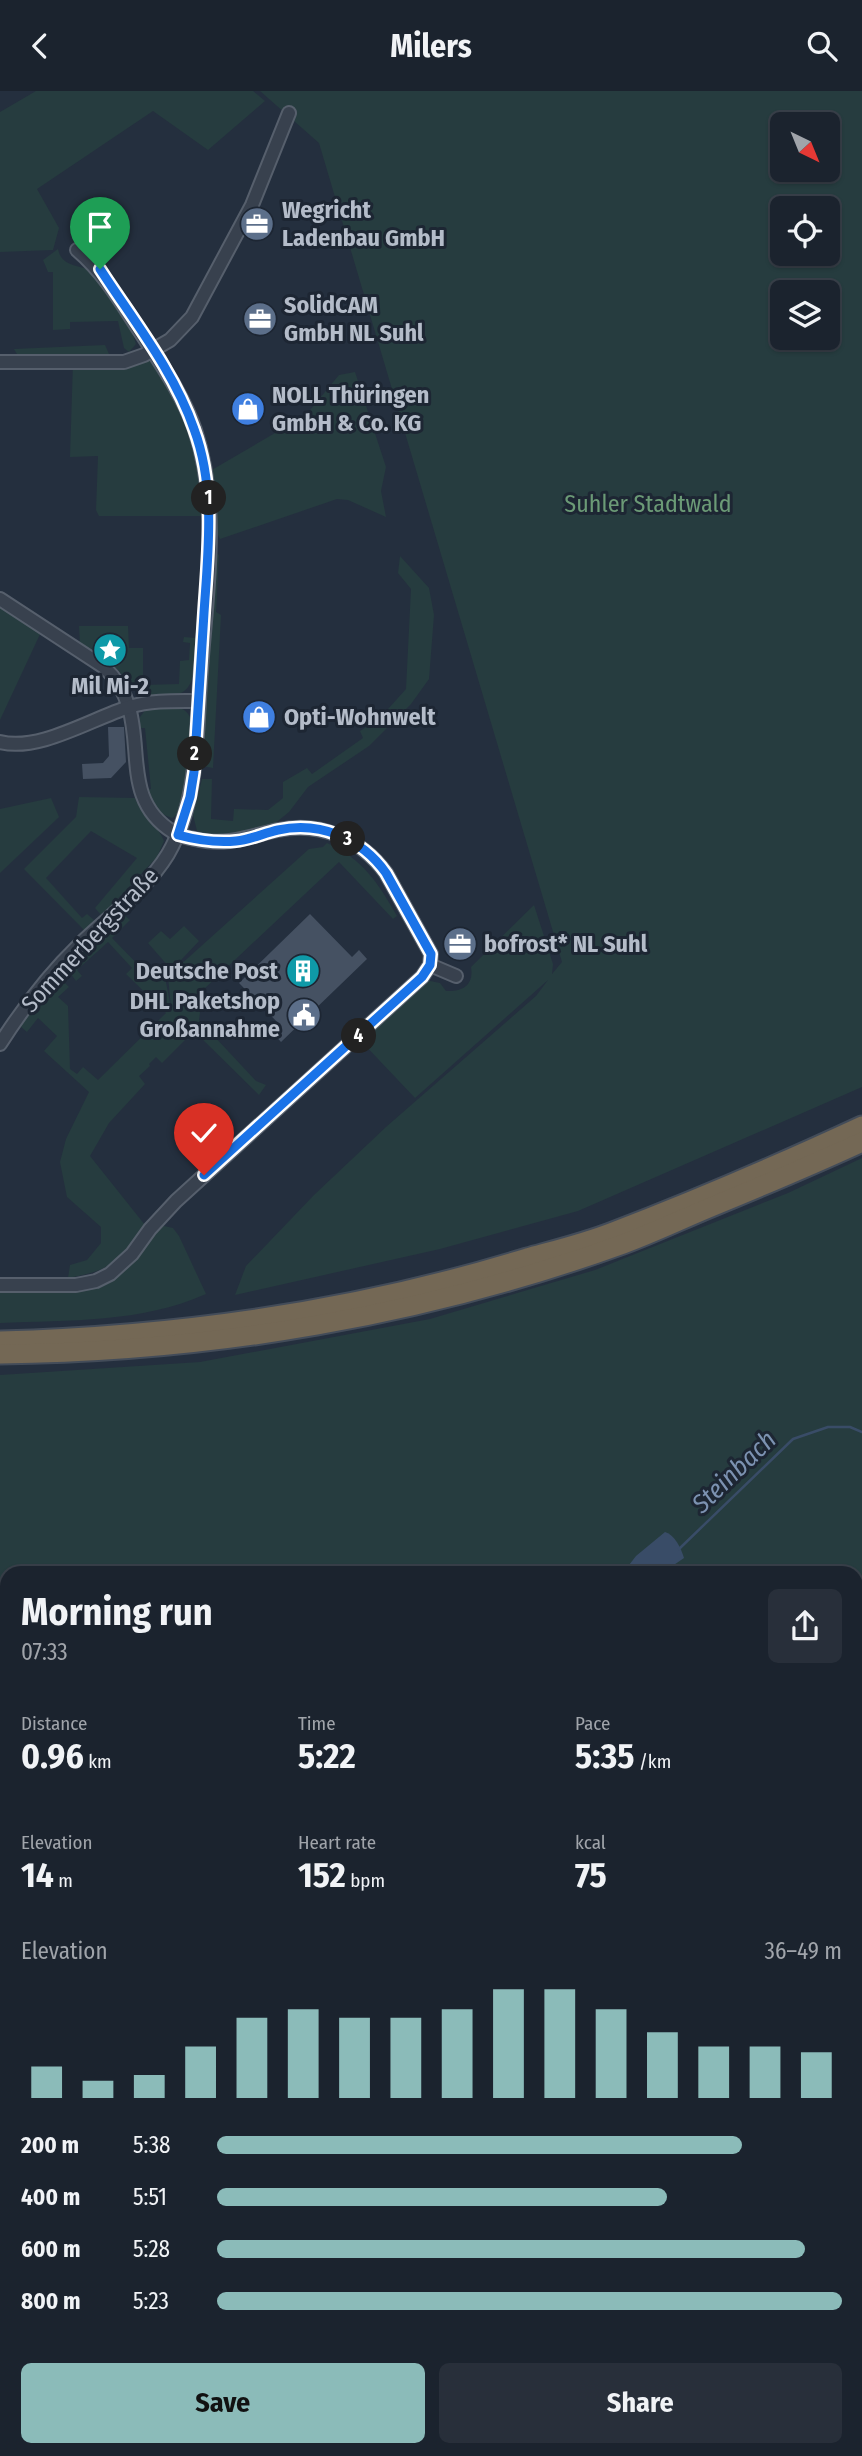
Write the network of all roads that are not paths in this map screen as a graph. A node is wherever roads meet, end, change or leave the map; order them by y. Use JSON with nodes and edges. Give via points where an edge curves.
{"nodes":[{"id":1,"x":289,"y":113,"type":"dead end"},
{"id":2,"x":77,"y":250,"type":"dead end"},
{"id":3,"x":153,"y":351,"type":"junction"},
{"id":4,"x":0,"y":362,"type":"edge"},
{"id":5,"x":0,"y":599,"type":"edge"},
{"id":6,"x":198,"y":701,"type":"junction"},
{"id":7,"x":130,"y":707,"type":"junction"},
{"id":8,"x":0,"y":741,"type":"edge"},
{"id":9,"x":178,"y":835,"type":"junction"},
{"id":10,"x":430,"y":965,"type":"junction"},
{"id":11,"x":456,"y":976,"type":"dead end"},
{"id":12,"x":0,"y":1044,"type":"edge"},
{"id":13,"x":862,"y":1126,"type":"edge"},
{"id":14,"x":862,"y":1142,"type":"edge"},
{"id":15,"x":819,"y":1154,"type":"junction"},
{"id":16,"x":0,"y":1285,"type":"edge"},
{"id":17,"x":0,"y":1341,"type":"edge"},
{"id":18,"x":0,"y":1354,"type":"edge"}],
"edges":[{"from":1,"to":3,"type":"street","via":[[252,205],[200,302],[183,329]]},
{"from":2,"to":3,"type":"street","name":"Sommerbergstraße","via":[[100,269]]},
{"from":3,"to":4,"type":"street","via":[[124,362]]},
{"from":3,"to":6,"type":"street","name":"Sommerbergstraße","via":[[195,431],[209,500]]},
{"from":5,"to":7,"type":"street","via":[[104,667],[123,688]]},
{"from":6,"to":7,"type":"street","via":[[154,701]]},
{"from":6,"to":9,"type":"street","name":"Sommerbergstraße","via":[[190,797]]},
{"from":7,"to":8,"type":"street","via":[[37,741]]},
{"from":7,"to":9,"type":"street","via":[[143,801],[150,813]]},
{"from":9,"to":10,"type":"street","via":[[224,842],[300,827],[350,840],[386,873],[431,954]]},
{"from":9,"to":12,"type":"street","name":"Sommerbergstraße","via":[[147,881],[39,987]]},
{"from":10,"to":11,"type":"street"},
{"from":10,"to":16,"type":"street","via":[[363,1033],[177,1201],[110,1274],[76,1285]]},
{"from":13,"to":15,"type":"highway"},
{"from":14,"to":15,"type":"highway"},
{"from":15,"to":17,"type":"highway","via":[[612,1233],[451,1282],[213,1326]]},
{"from":15,"to":18,"type":"highway","via":[[624,1244],[461,1294],[322,1325],[223,1338],[110,1350]]}]}
